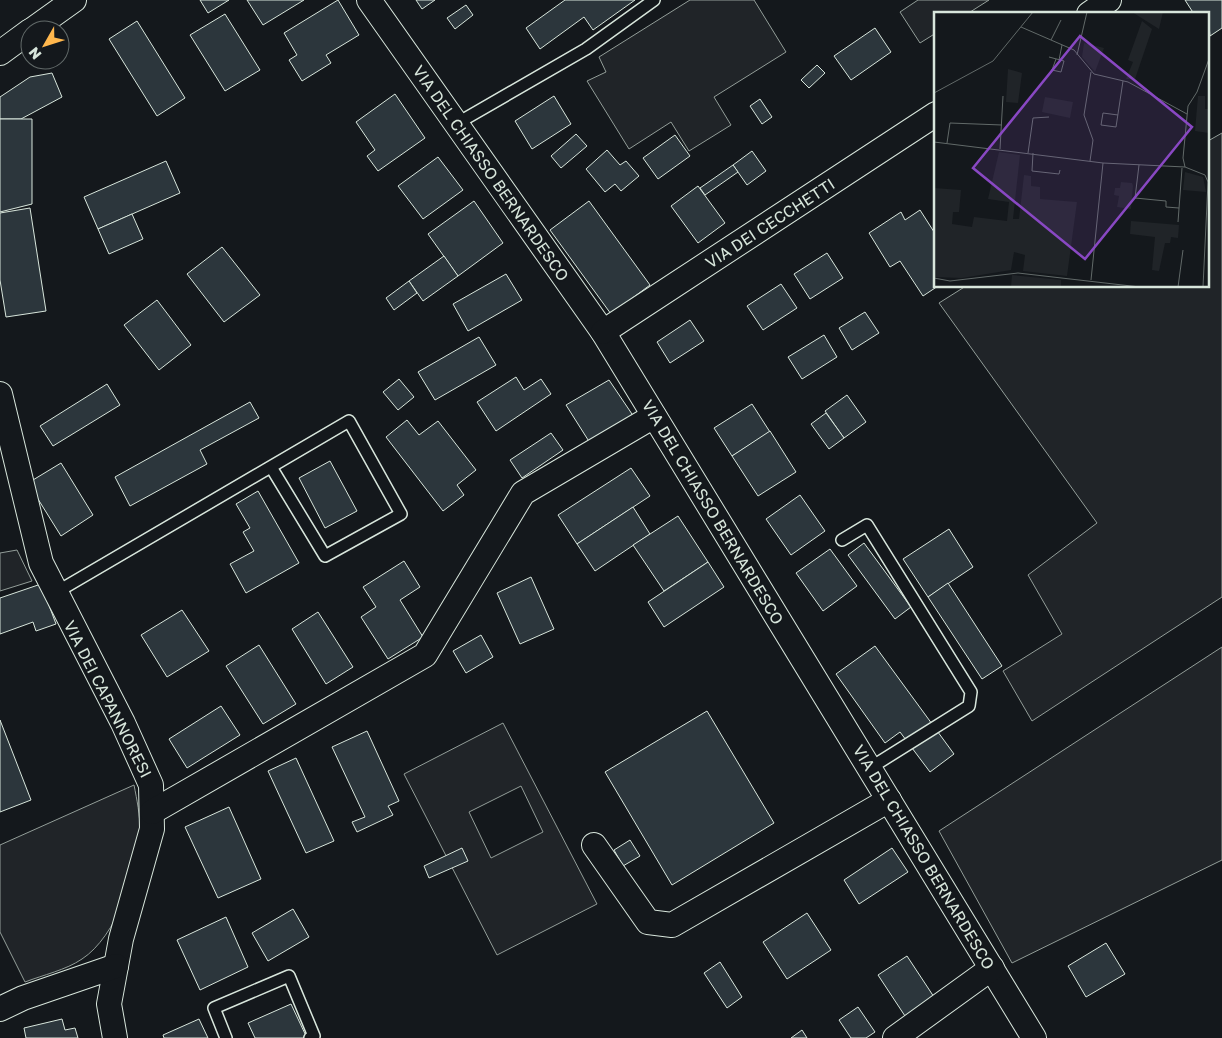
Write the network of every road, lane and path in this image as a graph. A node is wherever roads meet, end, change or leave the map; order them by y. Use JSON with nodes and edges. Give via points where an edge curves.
{"nodes":[{"id":1,"x":74,"y":0,"type":"edge"},
{"id":2,"x":369,"y":0,"type":"edge"},
{"id":3,"x":654,"y":0,"type":"edge"},
{"id":4,"x":1110,"y":0,"type":"edge"},
{"id":5,"x":1091,"y":12,"type":"edge"},
{"id":6,"x":46,"y":20,"type":"edge"},
{"id":7,"x":20,"y":39,"type":"edge"},
{"id":8,"x":0,"y":53,"type":"edge"},
{"id":9,"x":934,"y":115,"type":"edge"},
{"id":10,"x":456,"y":124,"type":"junction"},
{"id":11,"x":604,"y":332,"type":"junction"},
{"id":12,"x":0,"y":394,"type":"edge"},
{"id":13,"x":654,"y":416,"type":"junction"},
{"id":14,"x":271,"y":466,"type":"junction"},
{"id":15,"x":842,"y":540,"type":"dead end"},
{"id":16,"x":54,"y":592,"type":"junction"},
{"id":17,"x":870,"y":768,"type":"junction"},
{"id":18,"x":889,"y":800,"type":"junction"},
{"id":19,"x":152,"y":812,"type":"junction"},
{"id":20,"x":594,"y":845,"type":"dead end"},
{"id":21,"x":116,"y":966,"type":"junction"},
{"id":22,"x":992,"y":968,"type":"junction"},
{"id":23,"x":0,"y":1009,"type":"edge"},
{"id":24,"x":115,"y":1038,"type":"edge"},
{"id":25,"x":226,"y":1038,"type":"edge"},
{"id":26,"x":310,"y":1038,"type":"edge"},
{"id":27,"x":895,"y":1038,"type":"edge"},
{"id":28,"x":1034,"y":1038,"type":"edge"}],
"edges":[{"from":1,"to":6,"type":"street"},
{"from":2,"to":10,"type":"street","name":"VIA DEL CHIASSO BERNARDESCO"},
{"from":3,"to":10,"type":"lane","via":[[586,49]]},
{"from":4,"to":5,"type":"street"},
{"from":7,"to":8,"type":"street"},
{"from":9,"to":11,"type":"street","name":"VIA DEI CECCHETTI"},
{"from":10,"to":11,"type":"street","name":"VIA DEL CHIASSO BERNARDESCO"},
{"from":11,"to":13,"type":"street","name":"VIA DEL CHIASSO BERNARDESCO"},
{"from":12,"to":16,"type":"street","name":"VIA DEI CAPANNORESI","via":[[41,563]]},
{"from":13,"to":17,"type":"street","name":"VIA DEL CHIASSO BERNARDESCO"},
{"from":13,"to":19,"type":"street","via":[[523,493],[425,655]]},
{"from":14,"to":14,"type":"lane","via":[[349,421],[401,514],[325,556]]},
{"from":14,"to":16,"type":"lane"},
{"from":15,"to":17,"type":"lane","via":[[867,525],[971,692],[969,706]]},
{"from":16,"to":19,"type":"street","name":"VIA DEI CAPANNORESI","via":[[123,723],[152,786]]},
{"from":17,"to":18,"type":"street","name":"VIA DEL CHIASSO BERNARDESCO"},
{"from":18,"to":20,"type":"street","via":[[672,925],[648,922]]},
{"from":18,"to":22,"type":"street","name":"VIA DEL CHIASSO BERNARDESCO"},
{"from":19,"to":21,"type":"street","name":"VIA DEI CAPANNORESI","via":[[152,829]]},
{"from":21,"to":23,"type":"street","via":[[22,998]]},
{"from":21,"to":24,"type":"street","name":"VIA DEI CAPANNORESI","via":[[109,1004]]},
{"from":22,"to":27,"type":"street"},
{"from":22,"to":28,"type":"street","name":"VIA DEL CHIASSO BERNARDESCO"},
{"from":25,"to":26,"type":"lane","via":[[214,1008],[289,976],[314,1036]]}]}
